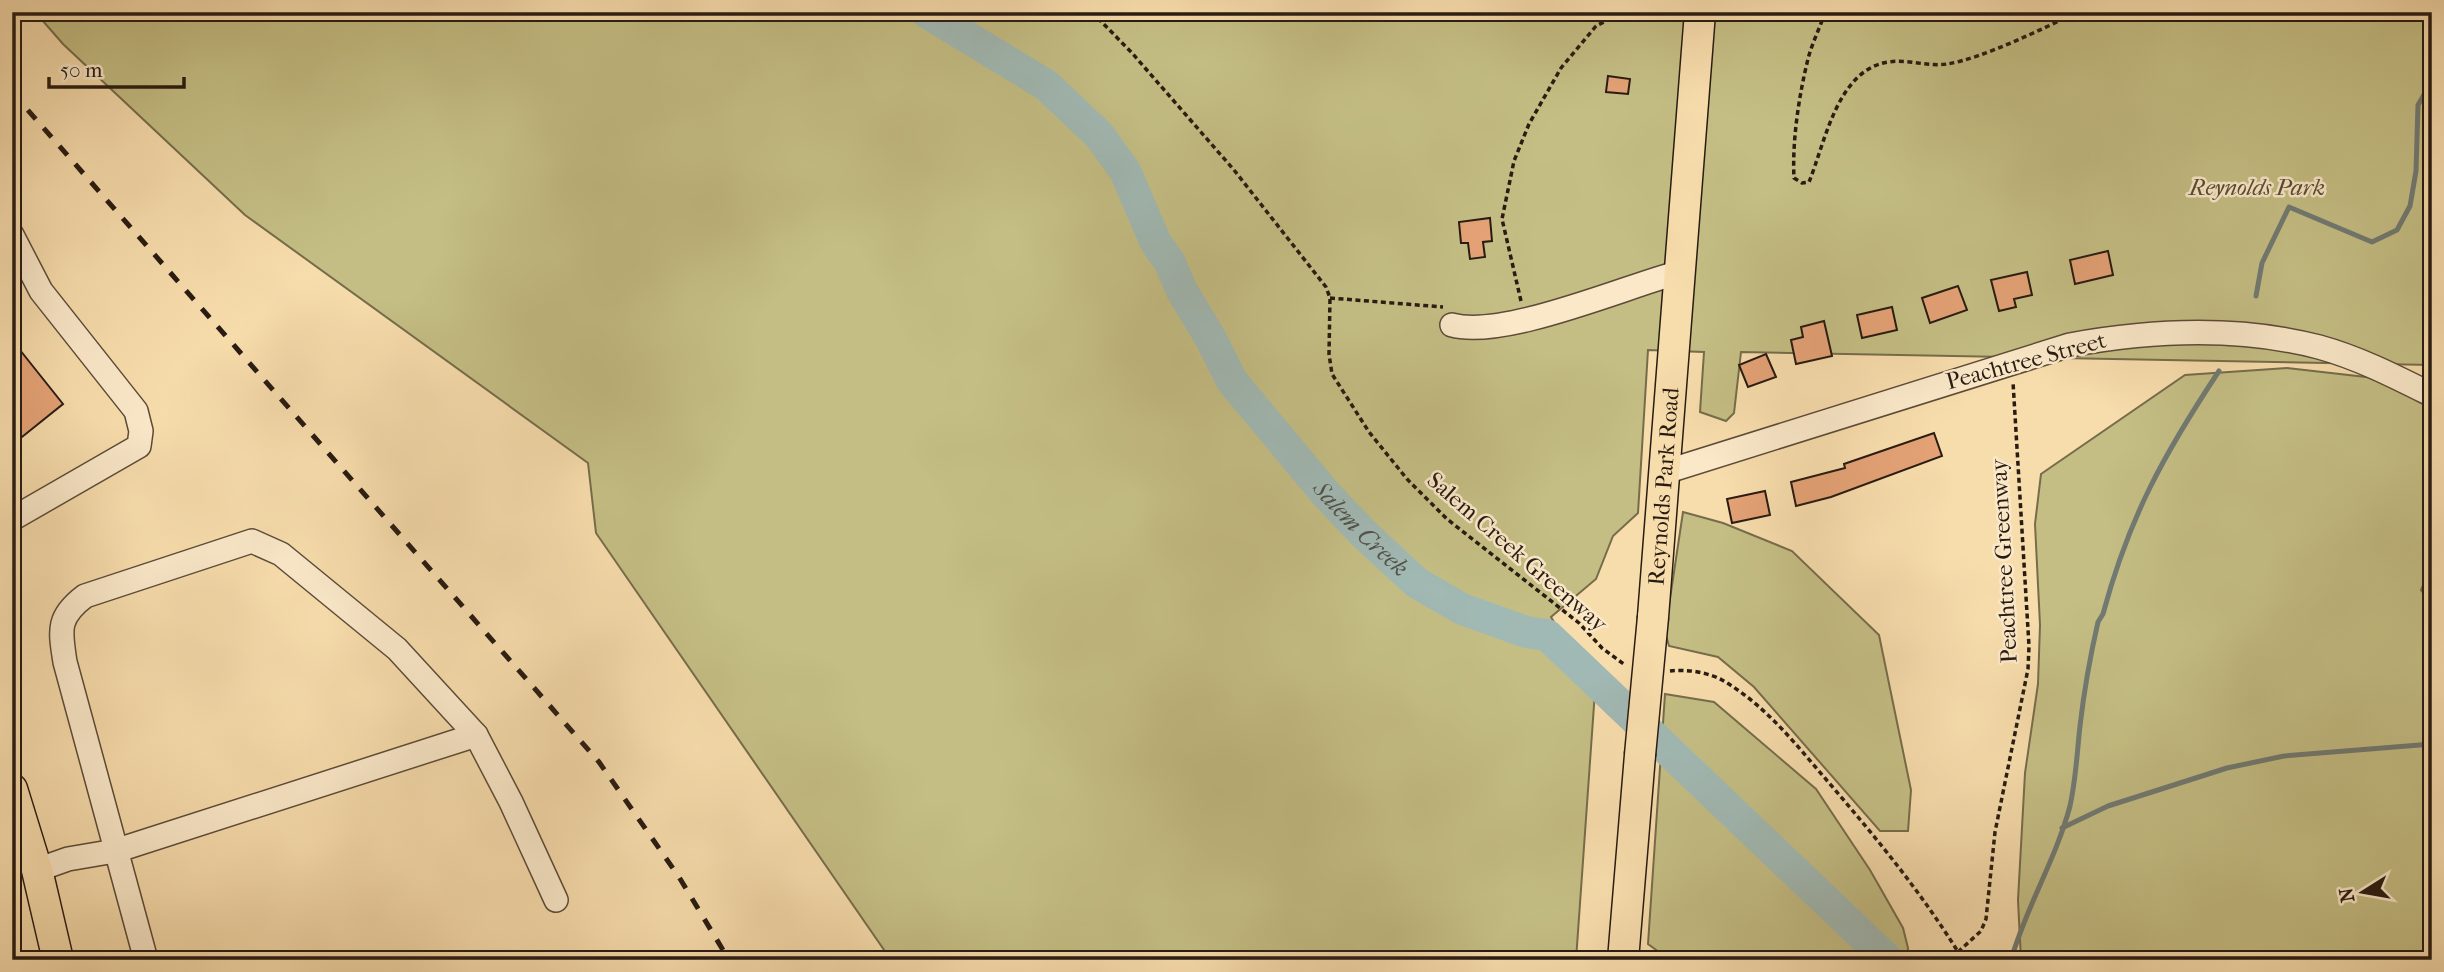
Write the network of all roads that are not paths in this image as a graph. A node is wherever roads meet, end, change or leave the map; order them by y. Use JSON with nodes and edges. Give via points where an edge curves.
{"nodes":[{"id":1,"x":1700,"y":12,"type":"edge"},
{"id":2,"x":12,"y":235,"type":"edge"},
{"id":3,"x":1679,"y":272,"type":"junction"},
{"id":4,"x":1451,"y":325,"type":"road end"},
{"id":5,"x":2432,"y":395,"type":"edge"},
{"id":6,"x":1665,"y":472,"type":"junction"},
{"id":7,"x":12,"y":519,"type":"edge"},
{"id":8,"x":476,"y":735,"type":"junction"},
{"id":9,"x":12,"y":789,"type":"edge"},
{"id":10,"x":115,"y":850,"type":"junction"},
{"id":11,"x":37,"y":870,"type":"junction"},
{"id":12,"x":556,"y":900,"type":"dead end"},
{"id":13,"x":58,"y":960,"type":"edge"},
{"id":14,"x":146,"y":960,"type":"edge"},
{"id":15,"x":1623,"y":960,"type":"edge"}],
"edges":[{"from":1,"to":3,"type":"main road","name":"Reynolds Park Road"},
{"from":2,"to":7,"type":"street","via":[[41,291],[136,411],[141,431],[139,446]]},
{"from":3,"to":4,"type":"street","via":[[1525,320],[1478,329]]},
{"from":3,"to":6,"type":"main road","name":"Reynolds Park Road"},
{"from":5,"to":6,"type":"street","name":"Peachtree Street","via":[[2329,351],[2247,335],[2161,333],[2110,338],[2070,345]]},
{"from":6,"to":15,"type":"main road","name":"Reynolds Park Road","bridge":true},
{"from":8,"to":10,"type":"street"},
{"from":8,"to":10,"type":"street","via":[[397,649],[281,554],[252,541],[207,554],[85,596],[68,608],[60,631]]},
{"from":8,"to":12,"type":"street"},
{"from":9,"to":11,"type":"main road"},
{"from":10,"to":11,"type":"street"},
{"from":10,"to":14,"type":"street"},
{"from":11,"to":13,"type":"main road"}]}
